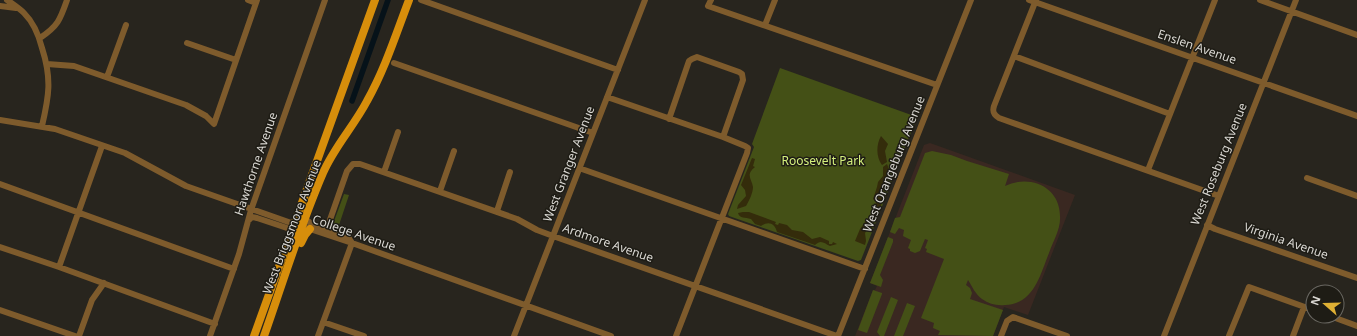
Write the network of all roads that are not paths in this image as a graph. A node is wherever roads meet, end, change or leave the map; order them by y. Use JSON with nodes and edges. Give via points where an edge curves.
{"nodes":[{"id":1,"x":4,"y":0,"type":"edge"},
{"id":2,"x":7,"y":0,"type":"edge"},
{"id":3,"x":67,"y":0,"type":"edge"},
{"id":4,"x":248,"y":0,"type":"edge"},
{"id":5,"x":325,"y":0,"type":"edge"},
{"id":6,"x":375,"y":0,"type":"edge"},
{"id":7,"x":409,"y":0,"type":"edge"},
{"id":8,"x":421,"y":0,"type":"edge"},
{"id":9,"x":645,"y":0,"type":"edge"},
{"id":10,"x":775,"y":0,"type":"edge"},
{"id":11,"x":971,"y":0,"type":"edge"},
{"id":12,"x":1215,"y":0,"type":"edge"},
{"id":13,"x":1260,"y":0,"type":"edge"},
{"id":14,"x":1296,"y":0,"type":"edge"},
{"id":15,"x":1033,"y":1,"type":"edge"},
{"id":16,"x":257,"y":2,"type":"edge"},
{"id":17,"x":710,"y":3,"type":"edge"},
{"id":18,"x":0,"y":6,"type":"edge"},
{"id":19,"x":16,"y":8,"type":"junction"},
{"id":20,"x":1291,"y":11,"type":"junction"},
{"id":21,"x":126,"y":25,"type":"dead end"},
{"id":22,"x":765,"y":25,"type":"junction"},
{"id":23,"x":1357,"y":35,"type":"edge"},
{"id":24,"x":40,"y":38,"type":"junction"},
{"id":25,"x":187,"y":43,"type":"dead end"},
{"id":26,"x":1014,"y":56,"type":"junction"},
{"id":27,"x":1193,"y":57,"type":"junction"},
{"id":28,"x":236,"y":60,"type":"junction"},
{"id":29,"x":394,"y":62,"type":"dead end"},
{"id":30,"x":47,"y":64,"type":"junction"},
{"id":31,"x":618,"y":70,"type":"junction"},
{"id":32,"x":107,"y":77,"type":"junction"},
{"id":33,"x":1263,"y":82,"type":"junction"},
{"id":34,"x":937,"y":85,"type":"junction"},
{"id":35,"x":607,"y":97,"type":"junction"},
{"id":36,"x":1170,"y":114,"type":"junction"},
{"id":37,"x":1357,"y":115,"type":"edge"},
{"id":38,"x":669,"y":119,"type":"junction"},
{"id":39,"x":0,"y":120,"type":"edge"},
{"id":40,"x":42,"y":126,"type":"junction"},
{"id":41,"x":398,"y":132,"type":"dead end"},
{"id":42,"x":593,"y":133,"type":"junction"},
{"id":43,"x":723,"y":137,"type":"junction"},
{"id":44,"x":102,"y":146,"type":"junction"},
{"id":45,"x":454,"y":152,"type":"dead end"},
{"id":46,"x":580,"y":168,"type":"junction"},
{"id":47,"x":1148,"y":170,"type":"junction"},
{"id":48,"x":384,"y":172,"type":"junction"},
{"id":49,"x":510,"y":172,"type":"dead end"},
{"id":50,"x":1307,"y":178,"type":"dead end"},
{"id":51,"x":0,"y":184,"type":"edge"},
{"id":52,"x":440,"y":191,"type":"junction"},
{"id":53,"x":1219,"y":196,"type":"junction"},
{"id":54,"x":1357,"y":196,"type":"edge"},
{"id":55,"x":251,"y":210,"type":"junction"},
{"id":56,"x":78,"y":211,"type":"junction"},
{"id":57,"x":497,"y":211,"type":"junction"},
{"id":58,"x":722,"y":217,"type":"junction"},
{"id":59,"x":257,"y":218,"type":"junction"},
{"id":60,"x":305,"y":219,"type":"junction"},
{"id":61,"x":248,"y":220,"type":"junction"},
{"id":62,"x":1207,"y":225,"type":"junction"},
{"id":63,"x":299,"y":228,"type":"junction"},
{"id":64,"x":326,"y":232,"type":"junction"},
{"id":65,"x":553,"y":236,"type":"junction"},
{"id":66,"x":352,"y":243,"type":"junction"},
{"id":67,"x":0,"y":247,"type":"edge"},
{"id":68,"x":59,"y":267,"type":"junction"},
{"id":69,"x":865,"y":268,"type":"junction"},
{"id":70,"x":234,"y":269,"type":"junction"},
{"id":71,"x":1357,"y":278,"type":"edge"},
{"id":72,"x":104,"y":283,"type":"junction"},
{"id":73,"x":696,"y":286,"type":"junction"},
{"id":74,"x":526,"y":306,"type":"junction"},
{"id":75,"x":1304,"y":307,"type":"joint"},
{"id":76,"x":0,"y":310,"type":"edge"},
{"id":77,"x":323,"y":322,"type":"junction"},
{"id":78,"x":1345,"y":322,"type":"edge"},
{"id":79,"x":215,"y":324,"type":"junction"},
{"id":80,"x":1357,"y":326,"type":"edge"},
{"id":81,"x":75,"y":336,"type":"edge"},
{"id":82,"x":79,"y":336,"type":"edge"},
{"id":83,"x":210,"y":336,"type":"edge"},
{"id":84,"x":254,"y":336,"type":"edge"},
{"id":85,"x":264,"y":336,"type":"edge"},
{"id":86,"x":318,"y":336,"type":"edge"},
{"id":87,"x":364,"y":336,"type":"edge"},
{"id":88,"x":514,"y":336,"type":"edge"},
{"id":89,"x":611,"y":336,"type":"edge"},
{"id":90,"x":676,"y":336,"type":"edge"},
{"id":91,"x":838,"y":336,"type":"edge"},
{"id":92,"x":1001,"y":336,"type":"edge"},
{"id":93,"x":1067,"y":336,"type":"edge"},
{"id":94,"x":1164,"y":336,"type":"edge"},
{"id":95,"x":1229,"y":336,"type":"edge"},
{"id":96,"x":1293,"y":336,"type":"edge"}],
"edges":[{"from":1,"to":18,"type":"street"},
{"from":2,"to":19,"type":"street"},
{"from":3,"to":24,"type":"street","via":[[57,24]]},
{"from":4,"to":16,"type":"street"},
{"from":5,"to":55,"type":"street","name":"Hawthorne Avenue"},
{"from":6,"to":63,"type":"main road","name":"West Briggsmore Avenue"},
{"from":7,"to":60,"type":"main road","name":"West Briggsmore Avenue","via":[[382,72],[367,102],[326,166]]},
{"from":8,"to":31,"type":"street"},
{"from":9,"to":31,"type":"street","name":"West Granger Avenue"},
{"from":10,"to":22,"type":"street"},
{"from":11,"to":34,"type":"street","name":"West Orangeburg Avenue"},
{"from":12,"to":27,"type":"street"},
{"from":13,"to":20,"type":"street"},
{"from":14,"to":20,"type":"street","name":"West Roseburg Avenue"},
{"from":15,"to":26,"type":"street"},
{"from":15,"to":27,"type":"street","name":"Enslen Avenue"},
{"from":16,"to":28,"type":"street"},
{"from":17,"to":22,"type":"street"},
{"from":18,"to":19,"type":"street"},
{"from":19,"to":24,"type":"street","via":[[24,13]]},
{"from":20,"to":23,"type":"street"},
{"from":20,"to":33,"type":"street","name":"West Roseburg Avenue"},
{"from":21,"to":32,"type":"street"},
{"from":22,"to":34,"type":"street"},
{"from":24,"to":30,"type":"street"},
{"from":25,"to":28,"type":"street"},
{"from":26,"to":36,"type":"street"},
{"from":26,"to":47,"type":"street","via":[[994,106],[994,113],[999,118]]},
{"from":27,"to":33,"type":"street","name":"Enslen Avenue"},
{"from":27,"to":36,"type":"street"},
{"from":28,"to":32,"type":"street","via":[[214,124],[206,116],[186,105]]},
{"from":29,"to":42,"type":"street"},
{"from":30,"to":32,"type":"street","via":[[74,66]]},
{"from":30,"to":40,"type":"street","via":[[49,82]]},
{"from":31,"to":35,"type":"street","name":"West Granger Avenue"},
{"from":33,"to":37,"type":"street","name":"Enslen Avenue"},
{"from":33,"to":53,"type":"street","name":"West Roseburg Avenue"},
{"from":34,"to":69,"type":"street","name":"West Orangeburg Avenue"},
{"from":35,"to":38,"type":"street"},
{"from":35,"to":42,"type":"street","name":"West Granger Avenue"},
{"from":36,"to":47,"type":"street"},
{"from":38,"to":43,"type":"street"},
{"from":38,"to":43,"type":"street","via":[[689,61],[697,57],[742,74],[743,80]]},
{"from":39,"to":40,"type":"street","name":"College Avenue"},
{"from":40,"to":44,"type":"street","name":"College Avenue"},
{"from":41,"to":48,"type":"street"},
{"from":42,"to":46,"type":"street","name":"West Granger Avenue"},
{"from":43,"to":58,"type":"street","via":[[748,148],[748,153]]},
{"from":44,"to":55,"type":"street","name":"College Avenue","via":[[134,157],[186,186]]},
{"from":44,"to":56,"type":"street"},
{"from":45,"to":52,"type":"street"},
{"from":46,"to":58,"type":"street"},
{"from":46,"to":65,"type":"street","name":"West Granger Avenue"},
{"from":47,"to":53,"type":"street"},
{"from":48,"to":52,"type":"street","name":"Ardmore Avenue"},
{"from":48,"to":64,"type":"street","name":"Ardmore Avenue","via":[[355,163],[350,166]]},
{"from":49,"to":57,"type":"street"},
{"from":50,"to":54,"type":"street"},
{"from":51,"to":56,"type":"street"},
{"from":52,"to":57,"type":"street","name":"Ardmore Avenue"},
{"from":53,"to":62,"type":"street","name":"West Roseburg Avenue"},
{"from":55,"to":59,"type":"street"},
{"from":55,"to":61,"type":"street","name":"Hawthorne Avenue"},
{"from":55,"to":63,"type":"street","name":"College Avenue"},
{"from":56,"to":68,"type":"street"},
{"from":56,"to":70,"type":"street"},
{"from":57,"to":65,"type":"street","name":"Ardmore Avenue"},
{"from":58,"to":69,"type":"street"},
{"from":58,"to":73,"type":"street"},
{"from":59,"to":61,"type":"street"},
{"from":59,"to":63,"type":"street","via":[[287,228]]},
{"from":60,"to":63,"type":"main road","name":"West Briggsmore Avenue"},
{"from":60,"to":64,"type":"street"},
{"from":61,"to":70,"type":"street","name":"Hawthorne Avenue"},
{"from":62,"to":71,"type":"street","name":"Virginia Avenue"},
{"from":62,"to":94,"type":"street","name":"West Roseburg Avenue"},
{"from":63,"to":64,"type":"street","name":"College Avenue"},
{"from":63,"to":84,"type":"main road","name":"West Briggsmore Avenue"},
{"from":63,"to":85,"type":"main road","name":"West Briggsmore Avenue"},
{"from":64,"to":66,"type":"street","name":"College Avenue","via":[[348,237]]},
{"from":65,"to":73,"type":"street","name":"Ardmore Avenue"},
{"from":65,"to":74,"type":"street","name":"West Granger Avenue"},
{"from":66,"to":74,"type":"street","name":"College Avenue"},
{"from":66,"to":77,"type":"street"},
{"from":67,"to":68,"type":"street"},
{"from":68,"to":72,"type":"street"},
{"from":69,"to":91,"type":"street","name":"West Orangeburg Avenue"},
{"from":70,"to":79,"type":"street","name":"Hawthorne Avenue"},
{"from":72,"to":79,"type":"street"},
{"from":72,"to":82,"type":"street","via":[[92,300]]},
{"from":73,"to":90,"type":"street"},
{"from":73,"to":91,"type":"street","name":"Ardmore Avenue"},
{"from":74,"to":88,"type":"street","name":"West Granger Avenue"},
{"from":74,"to":89,"type":"street","name":"College Avenue"},
{"from":75,"to":95,"type":"street","via":[[1249,287]]},
{"from":75,"to":96,"type":"street"},
{"from":76,"to":81,"type":"street"},
{"from":77,"to":86,"type":"street"},
{"from":77,"to":87,"type":"street"},
{"from":78,"to":80,"type":"street"},
{"from":79,"to":83,"type":"street","name":"Hawthorne Avenue"},
{"from":92,"to":93,"type":"street","via":[[1007,321],[1013,317]]}]}
